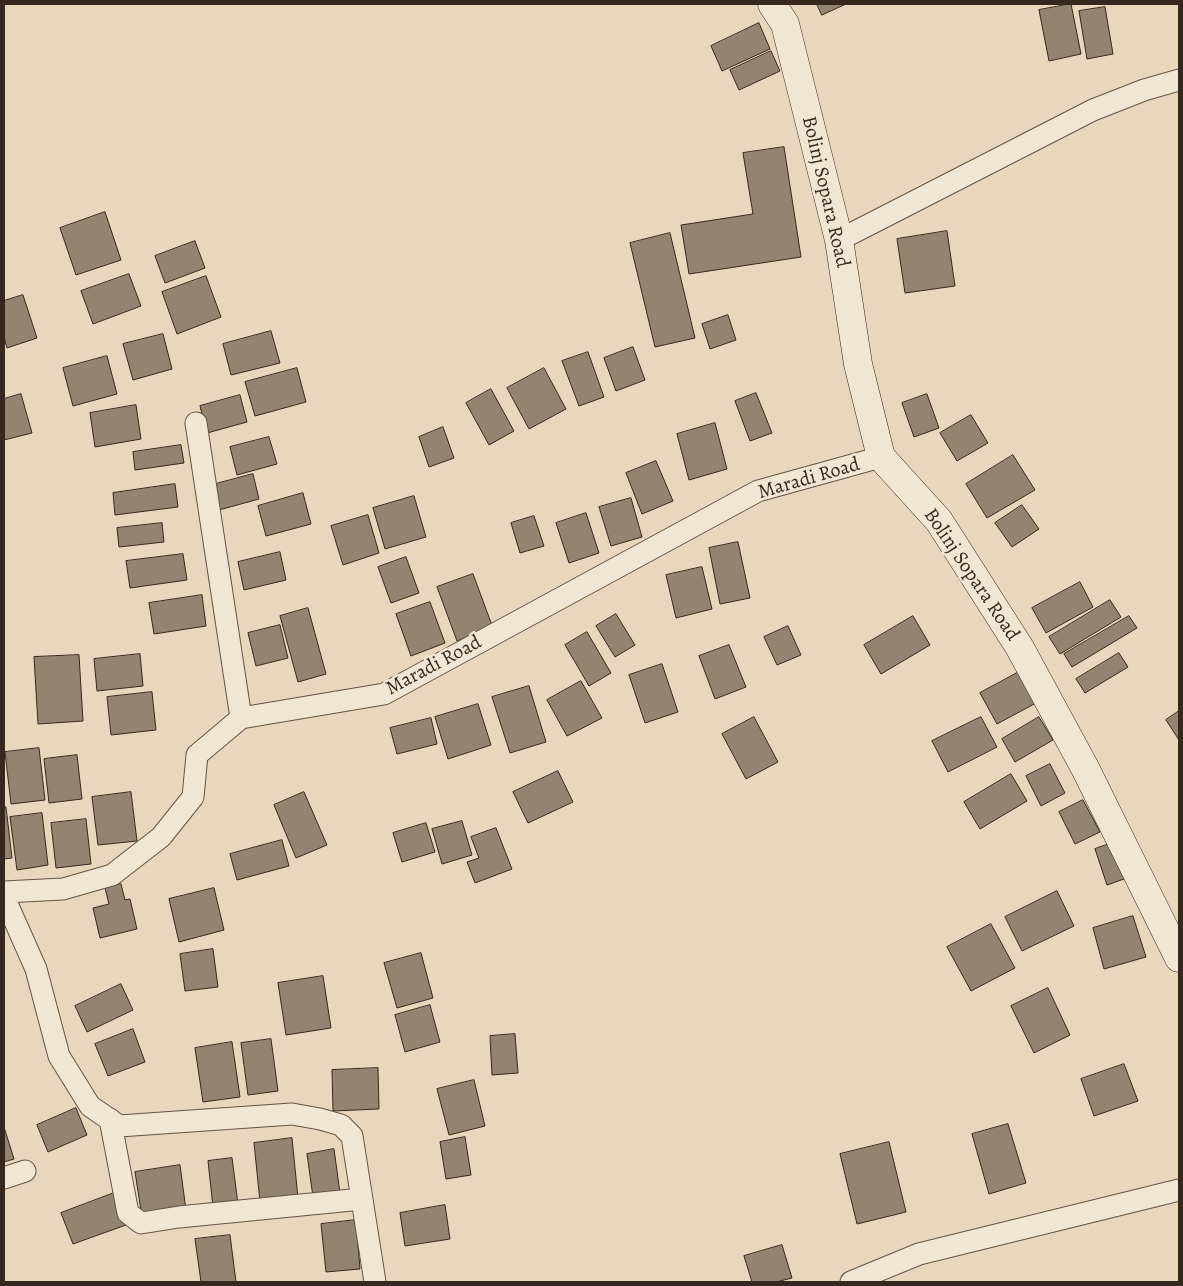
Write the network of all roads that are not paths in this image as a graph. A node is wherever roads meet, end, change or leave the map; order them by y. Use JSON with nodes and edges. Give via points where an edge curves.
{"nodes":[{"id":1,"x":772,"y":4,"type":"edge"},
{"id":2,"x":1179,"y":80,"type":"edge"},
{"id":3,"x":839,"y":240,"type":"junction"},
{"id":4,"x":196,"y":422,"type":"dead end"},
{"id":5,"x":882,"y":457,"type":"junction"},
{"id":6,"x":241,"y":718,"type":"junction"},
{"id":7,"x":4,"y":892,"type":"edge"},
{"id":8,"x":4,"y":898,"type":"edge"},
{"id":9,"x":1179,"y":958,"type":"edge"},
{"id":10,"x":110,"y":1120,"type":"junction"},
{"id":11,"x":25,"y":1170,"type":"dead end"},
{"id":12,"x":4,"y":1178,"type":"edge"},
{"id":13,"x":1179,"y":1190,"type":"edge"},
{"id":14,"x":362,"y":1199,"type":"junction"},
{"id":15,"x":375,"y":1282,"type":"edge"},
{"id":16,"x":851,"y":1282,"type":"edge"}],
"edges":[{"from":1,"to":3,"type":"main road","name":"Bolinj Sopara Road","via":[[785,24]]},
{"from":2,"to":3,"type":"street","via":[[1093,110]]},
{"from":3,"to":5,"type":"main road","name":"Bolinj Sopara Road","via":[[858,364]]},
{"from":4,"to":6,"type":"street"},
{"from":5,"to":6,"type":"street","name":"Maradi Road","via":[[758,491],[384,694]]},
{"from":5,"to":9,"type":"main road","name":"Bolinj Sopara Road","via":[[939,521],[1020,648]]},
{"from":6,"to":7,"type":"street","via":[[197,755],[193,798],[161,837],[112,875],[63,889]]},
{"from":8,"to":10,"type":"street","via":[[36,969],[59,1056],[90,1106]]},
{"from":10,"to":14,"type":"street","via":[[119,1126],[292,1114],[341,1125],[352,1136]]},
{"from":10,"to":14,"type":"street","via":[[128,1212],[141,1223]]},
{"from":11,"to":12,"type":"street"},
{"from":13,"to":16,"type":"street","via":[[919,1254]]},
{"from":14,"to":15,"type":"street"}]}
